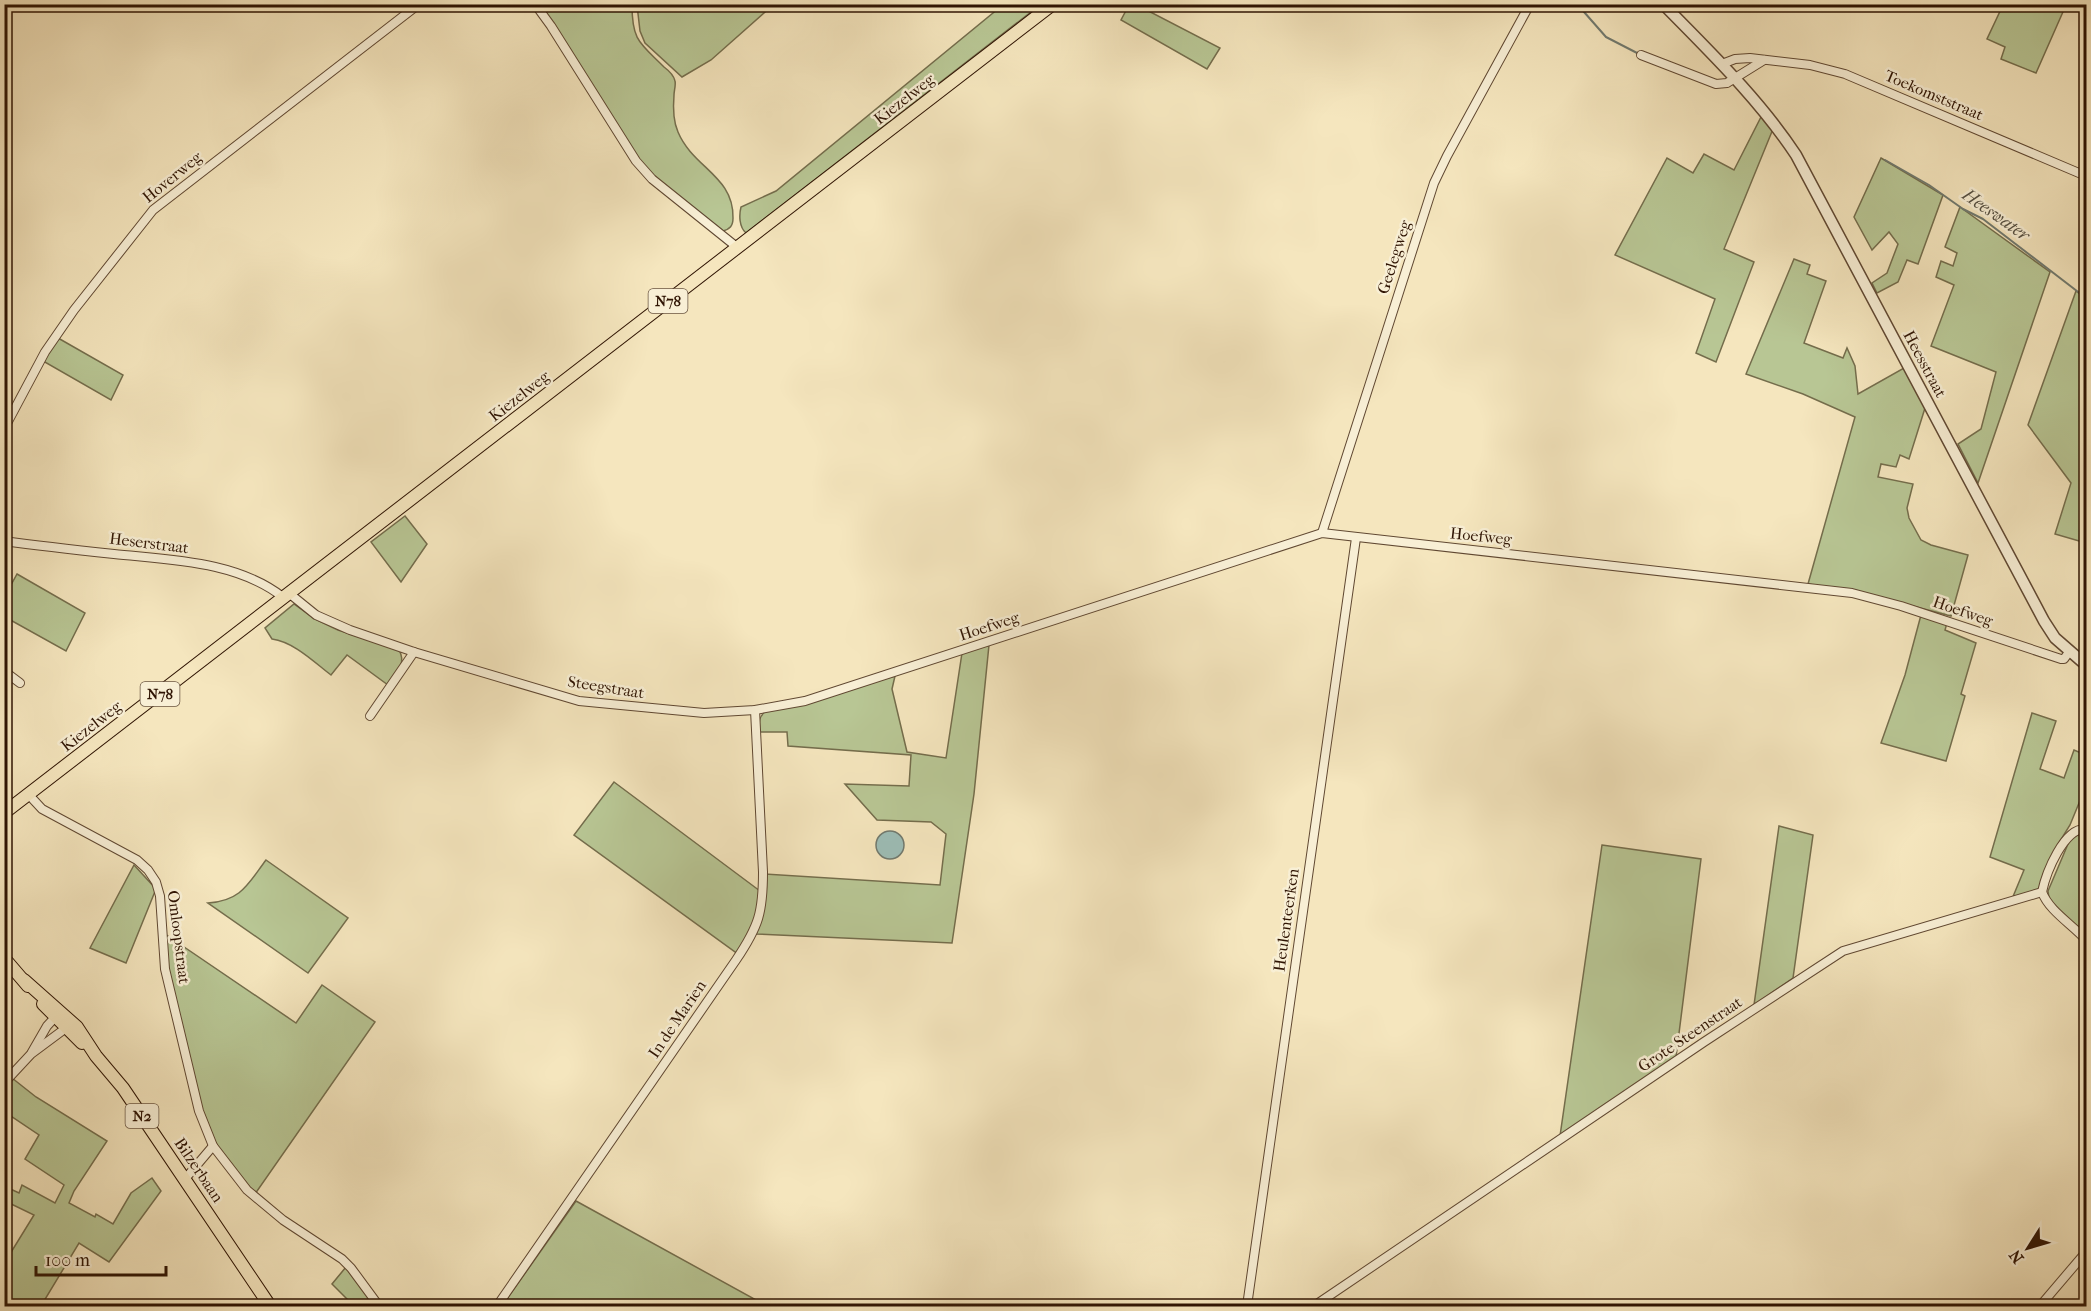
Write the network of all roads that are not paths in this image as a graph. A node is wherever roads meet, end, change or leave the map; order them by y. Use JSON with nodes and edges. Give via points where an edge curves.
{"nodes":[{"id":1,"x":419,"y":4,"type":"edge"},
{"id":2,"x":535,"y":4,"type":"edge"},
{"id":3,"x":1053,"y":4,"type":"edge"},
{"id":4,"x":1530,"y":4,"type":"edge"},
{"id":5,"x":1663,"y":4,"type":"edge"},
{"id":6,"x":1641,"y":55,"type":"dead end"},
{"id":7,"x":1764,"y":60,"type":"junction"},
{"id":8,"x":1722,"y":64,"type":"junction"},
{"id":9,"x":1734,"y":77,"type":"junction"},
{"id":10,"x":2086,"y":176,"type":"edge"},
{"id":11,"x":738,"y":248,"type":"junction"},
{"id":12,"x":4,"y":429,"type":"edge"},
{"id":13,"x":1322,"y":533,"type":"junction"},
{"id":14,"x":1356,"y":538,"type":"junction"},
{"id":15,"x":4,"y":541,"type":"edge"},
{"id":16,"x":287,"y":596,"type":"junction"},
{"id":17,"x":414,"y":652,"type":"junction"},
{"id":18,"x":2069,"y":652,"type":"junction"},
{"id":19,"x":2086,"y":665,"type":"edge"},
{"id":20,"x":4,"y":671,"type":"edge"},
{"id":21,"x":897,"y":672,"type":"joint"},
{"id":22,"x":20,"y":683,"type":"dead end"},
{"id":23,"x":755,"y":710,"type":"junction"},
{"id":24,"x":370,"y":716,"type":"dead end"},
{"id":25,"x":29,"y":795,"type":"junction"},
{"id":26,"x":4,"y":813,"type":"edge"},
{"id":27,"x":2086,"y":829,"type":"edge"},
{"id":28,"x":2042,"y":892,"type":"junction"},
{"id":29,"x":2086,"y":940,"type":"edge"},
{"id":30,"x":4,"y":958,"type":"edge"},
{"id":31,"x":58,"y":1014,"type":"junction"},
{"id":32,"x":69,"y":1025,"type":"junction"},
{"id":33,"x":31,"y":1054,"type":"junction"},
{"id":34,"x":4,"y":1083,"type":"edge"},
{"id":35,"x":213,"y":1146,"type":"junction"},
{"id":36,"x":185,"y":1179,"type":"junction"},
{"id":37,"x":2086,"y":1252,"type":"edge"},
{"id":38,"x":270,"y":1306,"type":"edge"},
{"id":39,"x":379,"y":1306,"type":"edge"},
{"id":40,"x":497,"y":1306,"type":"edge"},
{"id":41,"x":1247,"y":1306,"type":"edge"},
{"id":42,"x":1314,"y":1306,"type":"edge"},
{"id":43,"x":2040,"y":1306,"type":"edge"}],
"edges":[{"from":1,"to":12,"type":"street","name":"Hoverweg","via":[[153,210],[45,352]]},
{"from":2,"to":11,"type":"street","via":[[636,161],[652,179]]},
{"from":3,"to":11,"type":"main road","name":"Kiezelweg","number":"N78"},
{"from":4,"to":13,"type":"street","name":"Geelegweg","via":[[1434,183]]},
{"from":5,"to":8,"type":"street","name":"Heesstraat"},
{"from":6,"to":9,"type":"street","via":[[1716,84],[1727,83]]},
{"from":7,"to":8,"type":"street","name":"Toekomststraat","via":[[1735,59]]},
{"from":7,"to":9,"type":"street"},
{"from":7,"to":10,"type":"street","name":"Toekomststraat","via":[[1810,64],[1845,74]]},
{"from":8,"to":9,"type":"street","name":"Heesstraat"},
{"from":9,"to":18,"type":"street","name":"Heesstraat","via":[[1776,124],[1796,155],[2044,621]]},
{"from":11,"to":16,"type":"main road","name":"Kiezelweg","number":"N78"},
{"from":13,"to":14,"type":"street","name":"Hoefweg"},
{"from":13,"to":21,"type":"street","name":"Hoefweg"},
{"from":14,"to":18,"type":"street","name":"Hoefweg","via":[[1852,593],[2061,659]]},
{"from":14,"to":41,"type":"street","name":"Heulenteerken"},
{"from":15,"to":16,"type":"street","name":"Heserstraat","via":[[185,562],[229,571]]},
{"from":16,"to":17,"type":"street","name":"Steegstraat","via":[[350,630]]},
{"from":16,"to":25,"type":"main road","name":"Kiezelweg","number":"N78"},
{"from":17,"to":23,"type":"street","name":"Steegstraat","via":[[579,701],[704,713]]},
{"from":17,"to":24,"type":"street"},
{"from":18,"to":19,"type":"street","name":"Heesstraat"},
{"from":20,"to":22,"type":"street"},
{"from":21,"to":23,"type":"street","name":"Steegstraat","via":[[805,701]]},
{"from":23,"to":40,"type":"street","name":"In de Marien","via":[[763,872],[757,925]]},
{"from":25,"to":26,"type":"main road","name":"Kiezelweg","number":"N78"},
{"from":25,"to":35,"type":"street","name":"Omloopstraat","via":[[42,809],[137,860],[156,882],[162,909],[165,969],[199,1111]]},
{"from":27,"to":28,"type":"street","via":[[2074,831],[2063,843]]},
{"from":28,"to":29,"type":"street","via":[[2051,907]]},
{"from":28,"to":42,"type":"street","name":"Grote Steenstraat","via":[[1843,951]]},
{"from":30,"to":31,"type":"main road","name":"Bilzerbaan","number":"N2"},
{"from":31,"to":32,"type":"main road","name":"Bilzerbaan","number":"N2"},
{"from":31,"to":33,"type":"street"},
{"from":32,"to":33,"type":"street"},
{"from":32,"to":36,"type":"main road","name":"Bilzerbaan","number":"N2","via":[[123,1088]]},
{"from":33,"to":34,"type":"street"},
{"from":35,"to":36,"type":"street"},
{"from":35,"to":39,"type":"street","name":"Omloopstraat","via":[[247,1190],[283,1220],[342,1259]]},
{"from":36,"to":38,"type":"main road","name":"Bilzerbaan","number":"N2"},
{"from":37,"to":43,"type":"street"}]}
